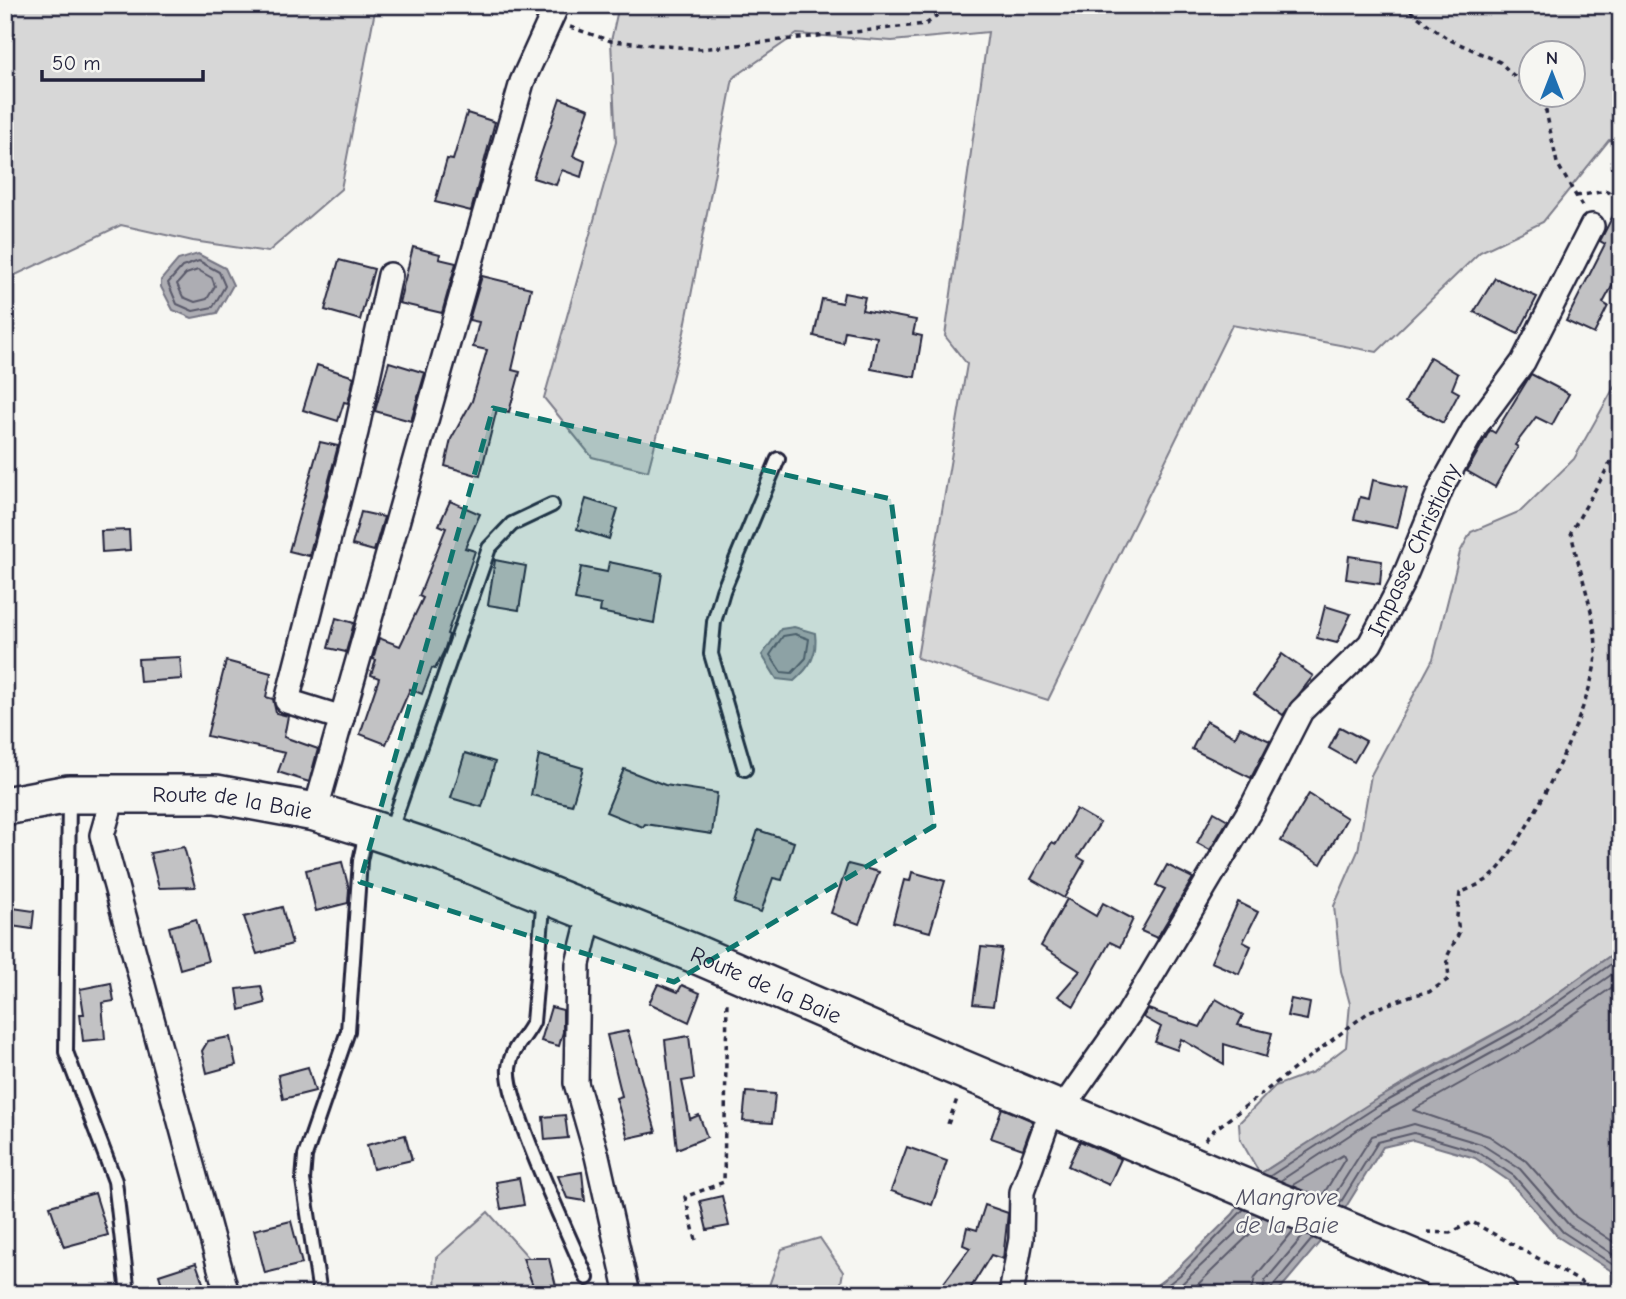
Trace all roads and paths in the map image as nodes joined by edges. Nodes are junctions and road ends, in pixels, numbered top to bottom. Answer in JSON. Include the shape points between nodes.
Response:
{"nodes":[{"id":1,"x":952,"y":5,"type":"edge"},
{"id":2,"x":1402,"y":5,"type":"edge"},
{"id":3,"x":554,"y":13,"type":"edge"},
{"id":4,"x":1518,"y":80,"type":"edge"},
{"id":5,"x":1544,"y":108,"type":"edge"},
{"id":6,"x":1576,"y":196,"type":"junction"},
{"id":7,"x":1621,"y":200,"type":"edge"},
{"id":8,"x":1592,"y":226,"type":"joint"},
{"id":9,"x":390,"y":275,"type":"dead end"},
{"id":10,"x":1621,"y":444,"type":"edge"},
{"id":11,"x":778,"y":459,"type":"dead end"},
{"id":12,"x":552,"y":505,"type":"dead end"},
{"id":13,"x":342,"y":718,"type":"junction"},
{"id":14,"x":745,"y":769,"type":"dead end"},
{"id":15,"x":114,"y":793,"type":"junction"},
{"id":16,"x":69,"y":794,"type":"junction"},
{"id":17,"x":5,"y":806,"type":"edge"},
{"id":18,"x":315,"y":812,"type":"junction"},
{"id":19,"x":378,"y":832,"type":"junction"},
{"id":20,"x":544,"y":893,"type":"junction"},
{"id":21,"x":591,"y":911,"type":"junction"},
{"id":22,"x":727,"y":990,"type":"dead end"},
{"id":23,"x":961,"y":1087,"type":"dead end"},
{"id":24,"x":1058,"y":1107,"type":"junction"},
{"id":25,"x":948,"y":1124,"type":"dead end"},
{"id":26,"x":1186,"y":1163,"type":"junction"},
{"id":27,"x":1426,"y":1232,"type":"dead end"},
{"id":28,"x":696,"y":1240,"type":"dead end"},
{"id":29,"x":587,"y":1279,"type":"dead end"},
{"id":30,"x":128,"y":1294,"type":"edge"},
{"id":31,"x":227,"y":1294,"type":"edge"},
{"id":32,"x":320,"y":1294,"type":"edge"},
{"id":33,"x":628,"y":1294,"type":"edge"},
{"id":34,"x":1011,"y":1294,"type":"edge"},
{"id":35,"x":1498,"y":1294,"type":"edge"},
{"id":36,"x":1603,"y":1294,"type":"edge"}],
"edges":[{"from":1,"to":3,"type":"path","via":[[926,24],[701,49],[611,41]]},
{"from":2,"to":4,"type":"path","via":[[1448,38],[1500,62]]},
{"from":3,"to":13,"type":"street","via":[[522,82]]},
{"from":5,"to":6,"type":"path","via":[[1557,163]]},
{"from":6,"to":7,"type":"path","via":[[1607,191]]},
{"from":6,"to":8,"type":"path"},
{"from":8,"to":24,"type":"street","name":"Impasse Christiany","via":[[1523,362],[1475,426],[1442,486],[1370,644],[1301,711],[1253,804],[1128,1015]]},
{"from":9,"to":13,"type":"street","via":[[356,432],[287,701]]},
{"from":10,"to":26,"type":"path","via":[[1571,532],[1596,653],[1582,712],[1517,841],[1492,877],[1460,893],[1459,933],[1447,957],[1449,979],[1429,992],[1370,1011],[1213,1130]]},
{"from":11,"to":14,"type":"lane","via":[[714,622],[711,654]]},
{"from":12,"to":19,"type":"lane","via":[[512,524],[489,548]]},
{"from":13,"to":18,"type":"street"},
{"from":15,"to":16,"type":"main road","name":"Route de la Baie"},
{"from":15,"to":18,"type":"main road","name":"Route de la Baie","via":[[216,794]]},
{"from":15,"to":31,"type":"street","via":[[102,835]]},
{"from":16,"to":17,"type":"main road","name":"Route de la Baie"},
{"from":16,"to":30,"type":"lane","via":[[66,1052],[116,1181]]},
{"from":18,"to":19,"type":"main road","name":"Route de la Baie"},
{"from":19,"to":20,"type":"main road","name":"Route de la Baie"},
{"from":19,"to":32,"type":"lane","via":[[360,861],[348,1031],[305,1156],[303,1180]]},
{"from":20,"to":21,"type":"main road","name":"Route de la Baie"},
{"from":20,"to":29,"type":"lane","via":[[533,1022],[512,1050],[508,1071],[523,1126]]},
{"from":21,"to":24,"type":"main road","name":"Route de la Baie"},
{"from":21,"to":33,"type":"street","via":[[578,964],[576,1083]]},
{"from":22,"to":28,"type":"path","via":[[724,1182],[685,1197]]},
{"from":23,"to":25,"type":"path"},
{"from":24,"to":26,"type":"main road","name":"Route de la Baie"},
{"from":24,"to":34,"type":"street","name":"Impasse Christiany","via":[[1022,1192],[1021,1239]]},
{"from":26,"to":35,"type":"main road","name":"Route de la Baie"},
{"from":27,"to":36,"type":"path","via":[[1450,1233],[1472,1222]]}]}
